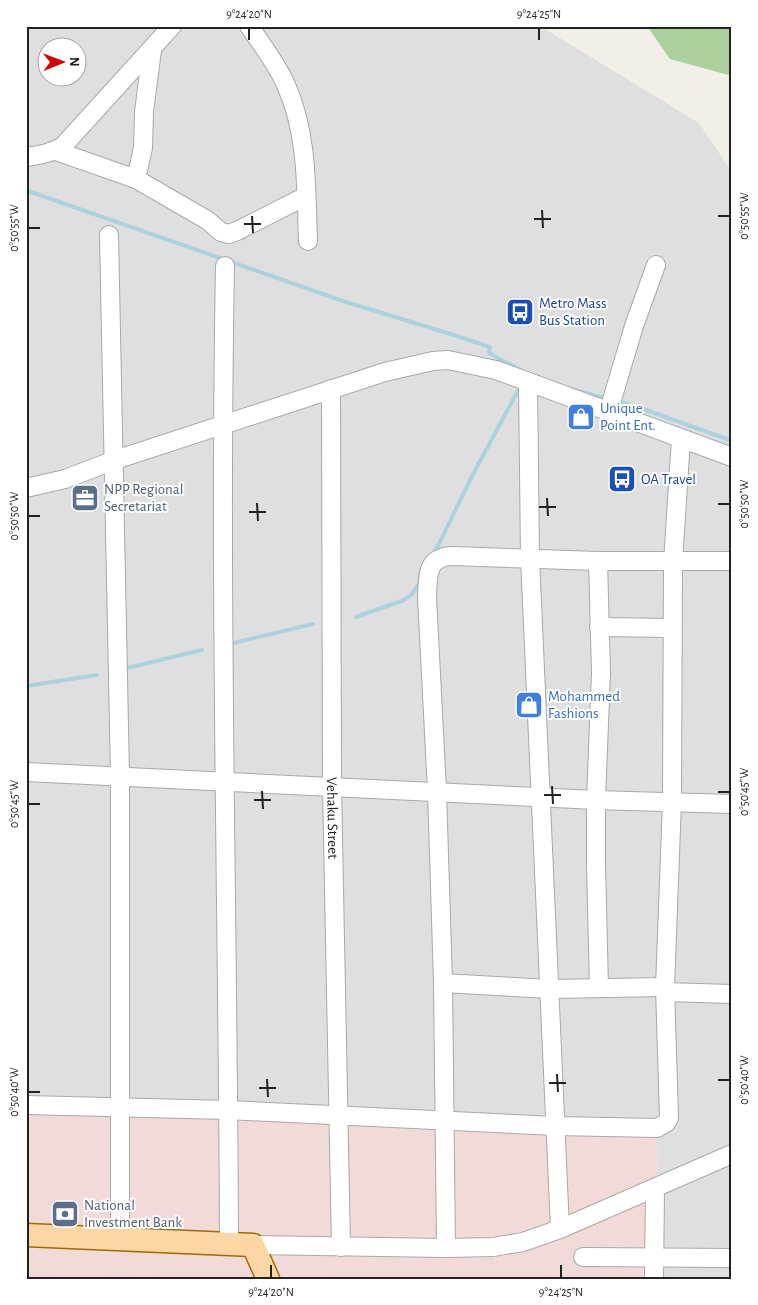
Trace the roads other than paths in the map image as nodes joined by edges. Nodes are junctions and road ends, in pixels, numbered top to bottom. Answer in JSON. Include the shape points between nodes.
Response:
{"nodes":[{"id":1,"x":172,"y":26,"type":"edge"},
{"id":2,"x":249,"y":26,"type":"edge"},
{"id":3,"x":152,"y":50,"type":"junction"},
{"id":4,"x":56,"y":151,"type":"junction"},
{"id":5,"x":26,"y":157,"type":"edge"},
{"id":6,"x":136,"y":179,"type":"junction"},
{"id":7,"x":306,"y":196,"type":"junction"},
{"id":8,"x":109,"y":235,"type":"dead end"},
{"id":9,"x":308,"y":240,"type":"dead end"},
{"id":10,"x":656,"y":264,"type":"dead end"},
{"id":11,"x":225,"y":266,"type":"dead end"},
{"id":12,"x":528,"y":382,"type":"junction"},
{"id":13,"x":331,"y":389,"type":"junction"},
{"id":14,"x":608,"y":413,"type":"junction"},
{"id":15,"x":222,"y":424,"type":"junction"},
{"id":16,"x":681,"y":439,"type":"junction"},
{"id":17,"x":732,"y":457,"type":"edge"},
{"id":18,"x":115,"y":460,"type":"junction"},
{"id":19,"x":26,"y":488,"type":"edge"},
{"id":20,"x":530,"y":558,"type":"junction"},
{"id":21,"x":598,"y":562,"type":"junction"},
{"id":22,"x":672,"y":562,"type":"junction"},
{"id":23,"x":732,"y":562,"type":"edge"},
{"id":24,"x":599,"y":627,"type":"junction"},
{"id":25,"x":672,"y":628,"type":"junction"},
{"id":26,"x":26,"y":772,"type":"edge"},
{"id":27,"x":120,"y":776,"type":"junction"},
{"id":28,"x":224,"y":781,"type":"junction"},
{"id":29,"x":332,"y":786,"type":"junction"},
{"id":30,"x":437,"y":791,"type":"junction"},
{"id":31,"x":541,"y":797,"type":"junction"},
{"id":32,"x":596,"y":800,"type":"junction"},
{"id":33,"x":672,"y":802,"type":"junction"},
{"id":34,"x":732,"y":804,"type":"edge"},
{"id":35,"x":443,"y":983,"type":"junction"},
{"id":36,"x":599,"y":988,"type":"junction"},
{"id":37,"x":550,"y":989,"type":"junction"},
{"id":38,"x":665,"y":990,"type":"junction"},
{"id":39,"x":732,"y":994,"type":"edge"},
{"id":40,"x":26,"y":1105,"type":"edge"},
{"id":41,"x":120,"y":1108,"type":"junction"},
{"id":42,"x":228,"y":1110,"type":"junction"},
{"id":43,"x":337,"y":1115,"type":"junction"},
{"id":44,"x":446,"y":1121,"type":"junction"},
{"id":45,"x":555,"y":1126,"type":"junction"},
{"id":46,"x":732,"y":1154,"type":"edge"},
{"id":47,"x":655,"y":1188,"type":"junction"},
{"id":48,"x":560,"y":1229,"type":"junction"},
{"id":49,"x":26,"y":1235,"type":"edge"},
{"id":50,"x":120,"y":1238,"type":"junction"},
{"id":51,"x":229,"y":1244,"type":"junction"},
{"id":52,"x":253,"y":1245,"type":"junction"},
{"id":53,"x":341,"y":1247,"type":"junction"},
{"id":54,"x":446,"y":1248,"type":"junction"},
{"id":55,"x":582,"y":1257,"type":"dead end"},
{"id":56,"x":655,"y":1257,"type":"junction"},
{"id":57,"x":732,"y":1258,"type":"edge"},
{"id":58,"x":268,"y":1279,"type":"edge"},
{"id":59,"x":654,"y":1279,"type":"edge"}],
"edges":[{"from":1,"to":3,"type":"street"},
{"from":2,"to":7,"type":"street","via":[[277,67],[295,105],[302,138]]},
{"from":3,"to":4,"type":"street"},
{"from":3,"to":6,"type":"street","via":[[143,148]]},
{"from":4,"to":5,"type":"street"},
{"from":4,"to":6,"type":"street"},
{"from":6,"to":7,"type":"street","via":[[229,234]]},
{"from":7,"to":9,"type":"street"},
{"from":8,"to":18,"type":"street"},
{"from":10,"to":14,"type":"street"},
{"from":11,"to":15,"type":"street"},
{"from":12,"to":13,"type":"street","via":[[496,370],[448,360],[410,366]]},
{"from":12,"to":14,"type":"street"},
{"from":12,"to":20,"type":"street"},
{"from":13,"to":15,"type":"street"},
{"from":13,"to":29,"type":"street","name":"Vehaku Street"},
{"from":14,"to":16,"type":"street"},
{"from":15,"to":18,"type":"street"},
{"from":15,"to":28,"type":"street"},
{"from":16,"to":17,"type":"street"},
{"from":16,"to":22,"type":"street"},
{"from":18,"to":19,"type":"street"},
{"from":18,"to":27,"type":"street"},
{"from":20,"to":21,"type":"street"},
{"from":20,"to":30,"type":"street","via":[[442,557],[431,567],[427,597]]},
{"from":20,"to":31,"type":"street"},
{"from":21,"to":22,"type":"street"},
{"from":21,"to":24,"type":"street"},
{"from":22,"to":23,"type":"street"},
{"from":22,"to":25,"type":"street"},
{"from":24,"to":25,"type":"street"},
{"from":24,"to":32,"type":"street"},
{"from":25,"to":33,"type":"street"},
{"from":26,"to":27,"type":"street"},
{"from":27,"to":28,"type":"street"},
{"from":27,"to":41,"type":"street"},
{"from":28,"to":29,"type":"street"},
{"from":28,"to":42,"type":"street"},
{"from":29,"to":30,"type":"street"},
{"from":29,"to":43,"type":"street","name":"Vehaku Street"},
{"from":30,"to":31,"type":"street"},
{"from":30,"to":35,"type":"street"},
{"from":31,"to":32,"type":"street"},
{"from":31,"to":37,"type":"street"},
{"from":32,"to":33,"type":"street"},
{"from":32,"to":36,"type":"street"},
{"from":33,"to":34,"type":"street"},
{"from":33,"to":38,"type":"street"},
{"from":35,"to":37,"type":"street"},
{"from":35,"to":44,"type":"street"},
{"from":36,"to":37,"type":"street"},
{"from":36,"to":38,"type":"street"},
{"from":37,"to":45,"type":"street"},
{"from":38,"to":39,"type":"street"},
{"from":38,"to":45,"type":"street","via":[[669,1118],[666,1123],[657,1128]]},
{"from":40,"to":41,"type":"street"},
{"from":41,"to":42,"type":"street"},
{"from":41,"to":50,"type":"street"},
{"from":42,"to":43,"type":"street"},
{"from":42,"to":51,"type":"street"},
{"from":43,"to":44,"type":"street"},
{"from":43,"to":53,"type":"street","name":"Vehaku Street"},
{"from":44,"to":45,"type":"street"},
{"from":44,"to":54,"type":"street"},
{"from":45,"to":48,"type":"street"},
{"from":46,"to":47,"type":"street"},
{"from":47,"to":48,"type":"street"},
{"from":47,"to":56,"type":"street"},
{"from":48,"to":54,"type":"street","via":[[523,1242]]},
{"from":49,"to":50,"type":"main road"},
{"from":50,"to":51,"type":"main road"},
{"from":51,"to":52,"type":"main road"},
{"from":52,"to":53,"type":"street"},
{"from":52,"to":58,"type":"main road"},
{"from":53,"to":54,"type":"street"},
{"from":55,"to":56,"type":"street"},
{"from":56,"to":57,"type":"street"},
{"from":56,"to":59,"type":"street"}]}
